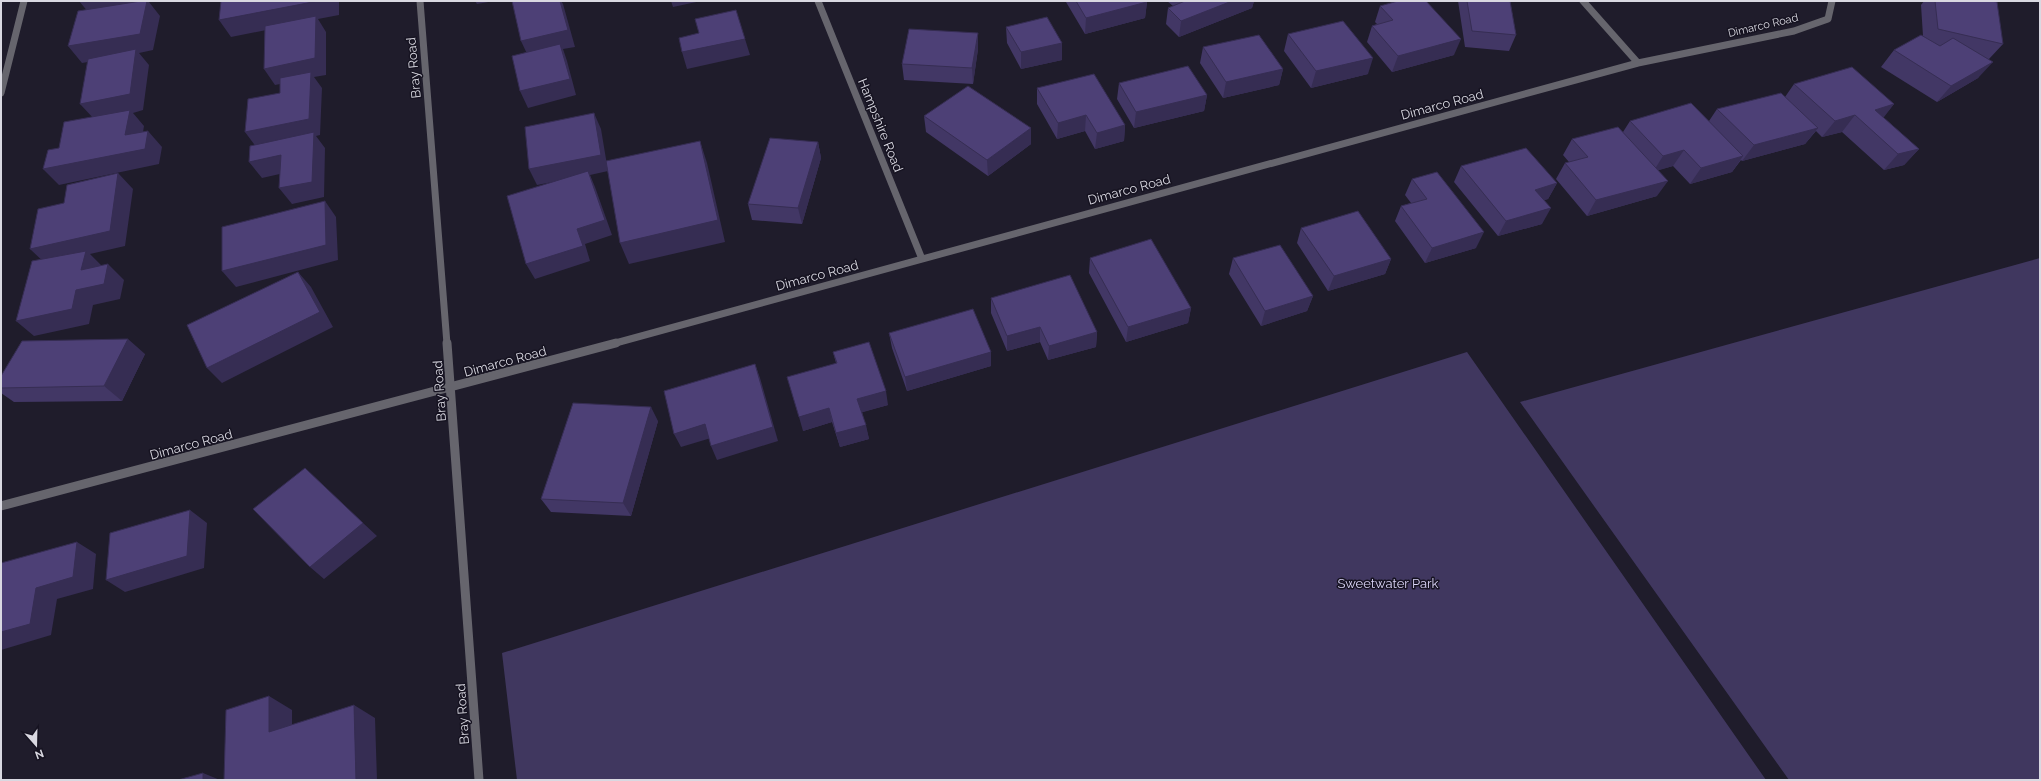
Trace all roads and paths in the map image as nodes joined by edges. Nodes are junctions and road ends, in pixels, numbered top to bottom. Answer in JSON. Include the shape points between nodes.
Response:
{"nodes":[{"id":1,"x":24,"y":1,"type":"edge"},
{"id":2,"x":420,"y":1,"type":"edge"},
{"id":3,"x":818,"y":1,"type":"edge"},
{"id":4,"x":1583,"y":1,"type":"edge"},
{"id":5,"x":1832,"y":1,"type":"edge"},
{"id":6,"x":1638,"y":62,"type":"junction"},
{"id":7,"x":1,"y":93,"type":"edge"},
{"id":8,"x":922,"y":259,"type":"junction"},
{"id":9,"x":451,"y":388,"type":"junction"},
{"id":10,"x":1,"y":506,"type":"edge"},
{"id":11,"x":479,"y":780,"type":"edge"}],
"edges":[{"from":1,"to":7,"type":"street"},
{"from":2,"to":9,"type":"street","name":"Bray Road"},
{"from":3,"to":8,"type":"street","name":"Hampshire Road"},
{"from":4,"to":6,"type":"street"},
{"from":5,"to":6,"type":"street","name":"Dimarco Road","via":[[1828,19],[1794,31]]},
{"from":6,"to":8,"type":"street","name":"Dimarco Road"},
{"from":8,"to":9,"type":"street","name":"Dimarco Road"},
{"from":9,"to":10,"type":"street","name":"Dimarco Road"},
{"from":9,"to":11,"type":"street","name":"Bray Road"}]}
